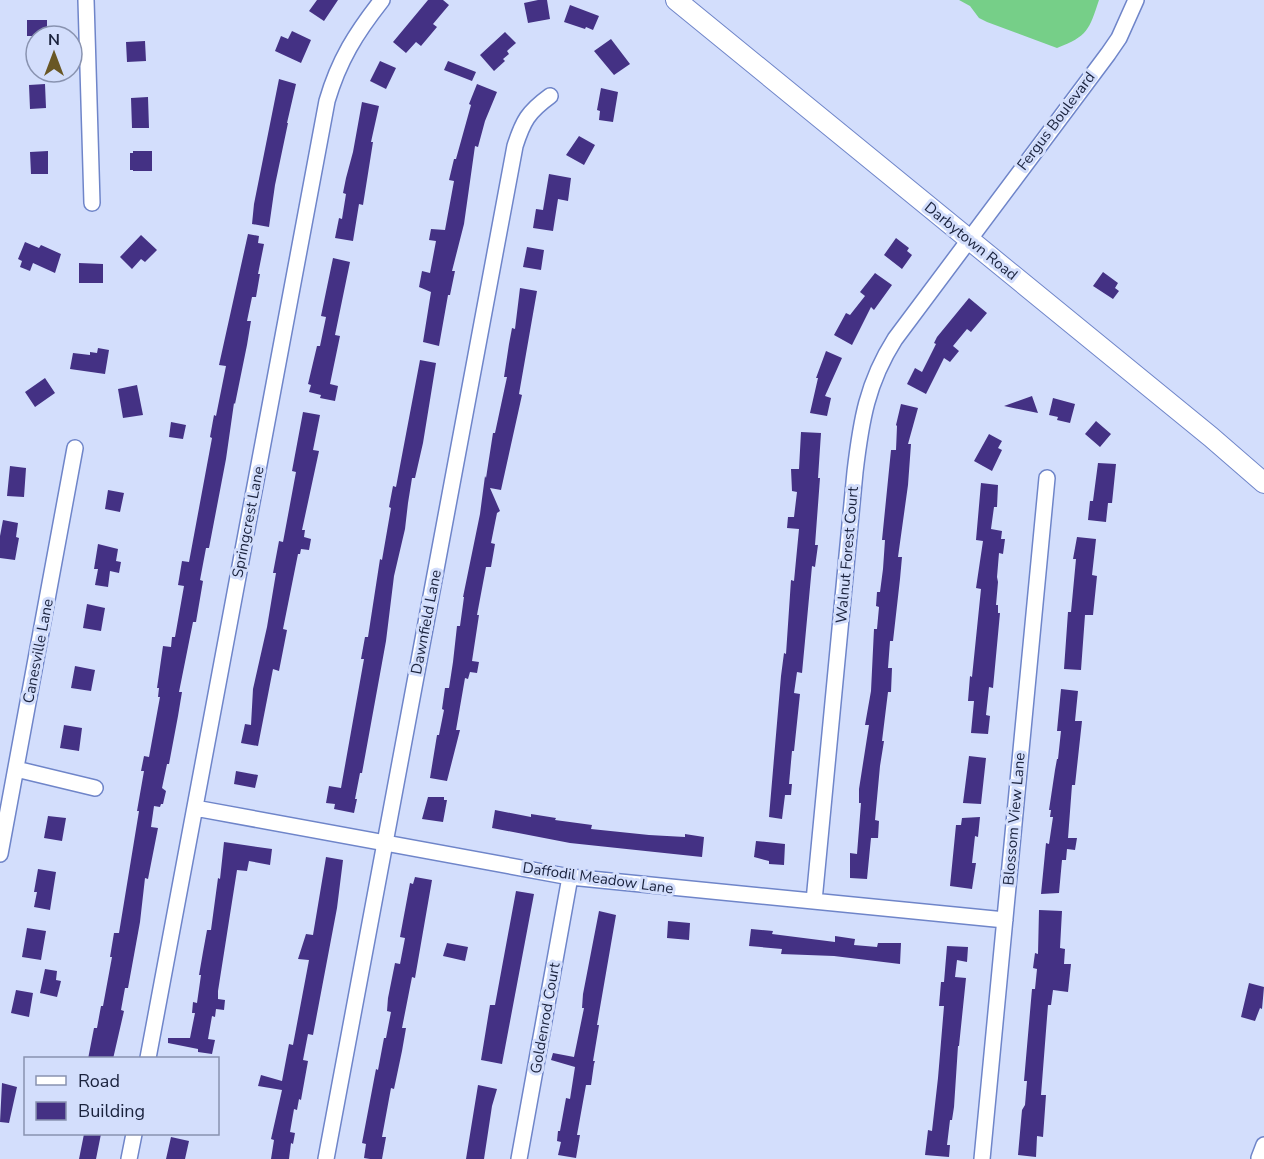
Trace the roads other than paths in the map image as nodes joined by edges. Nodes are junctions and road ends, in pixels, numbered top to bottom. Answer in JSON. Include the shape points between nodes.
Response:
{"nodes":[{"id":1,"x":86,"y":0,"type":"edge"},
{"id":2,"x":382,"y":0,"type":"edge"},
{"id":3,"x":676,"y":0,"type":"edge"},
{"id":4,"x":1136,"y":0,"type":"edge"},
{"id":5,"x":550,"y":96,"type":"dead end"},
{"id":6,"x":92,"y":203,"type":"dead end"},
{"id":7,"x":968,"y":239,"type":"junction"},
{"id":8,"x":75,"y":448,"type":"dead end"},
{"id":9,"x":1047,"y":478,"type":"dead end"},
{"id":10,"x":1264,"y":483,"type":"edge"},
{"id":11,"x":16,"y":769,"type":"junction"},
{"id":12,"x":95,"y":788,"type":"dead end"},
{"id":13,"x":195,"y":808,"type":"junction"},
{"id":14,"x":385,"y":843,"type":"junction"},
{"id":15,"x":0,"y":854,"type":"edge"},
{"id":16,"x":570,"y":877,"type":"junction"},
{"id":17,"x":814,"y":901,"type":"junction"},
{"id":18,"x":1005,"y":920,"type":"junction"},
{"id":19,"x":148,"y":1057,"type":"edge"},
{"id":20,"x":134,"y":1135,"type":"edge"},
{"id":21,"x":129,"y":1159,"type":"edge"},
{"id":22,"x":326,"y":1159,"type":"edge"},
{"id":23,"x":519,"y":1159,"type":"edge"},
{"id":24,"x":982,"y":1159,"type":"edge"}],
"edges":[{"from":1,"to":6,"type":"street"},
{"from":2,"to":13,"type":"street","name":"Springcrest Lane","via":[[345,52],[327,101]]},
{"from":3,"to":7,"type":"main road","name":"Darbytown Road"},
{"from":4,"to":7,"type":"street","name":"Fergus Boulevard","via":[[1108,54]]},
{"from":5,"to":14,"type":"street","name":"Dawnfield Lane","via":[[525,118],[515,146]]},
{"from":7,"to":10,"type":"main road","name":"Darbytown Road"},
{"from":7,"to":17,"type":"street","name":"Walnut Forest Court","via":[[885,354],[860,423]]},
{"from":8,"to":11,"type":"street","name":"Canesville Lane"},
{"from":9,"to":18,"type":"street","name":"Blossom View Lane"},
{"from":11,"to":12,"type":"street"},
{"from":11,"to":15,"type":"street","name":"Canesville Lane"},
{"from":13,"to":14,"type":"street","name":"Daffodil Meadow Lane"},
{"from":13,"to":19,"type":"street","name":"Springcrest Lane"},
{"from":14,"to":16,"type":"street","name":"Daffodil Meadow Lane"},
{"from":14,"to":22,"type":"street","name":"Dawnfield Lane"},
{"from":16,"to":17,"type":"street","name":"Daffodil Meadow Lane"},
{"from":16,"to":23,"type":"street","name":"Goldenrod Court"},
{"from":17,"to":18,"type":"street","name":"Daffodil Meadow Lane"},
{"from":18,"to":24,"type":"street","name":"Blossom View Lane"},
{"from":20,"to":21,"type":"street"}]}
